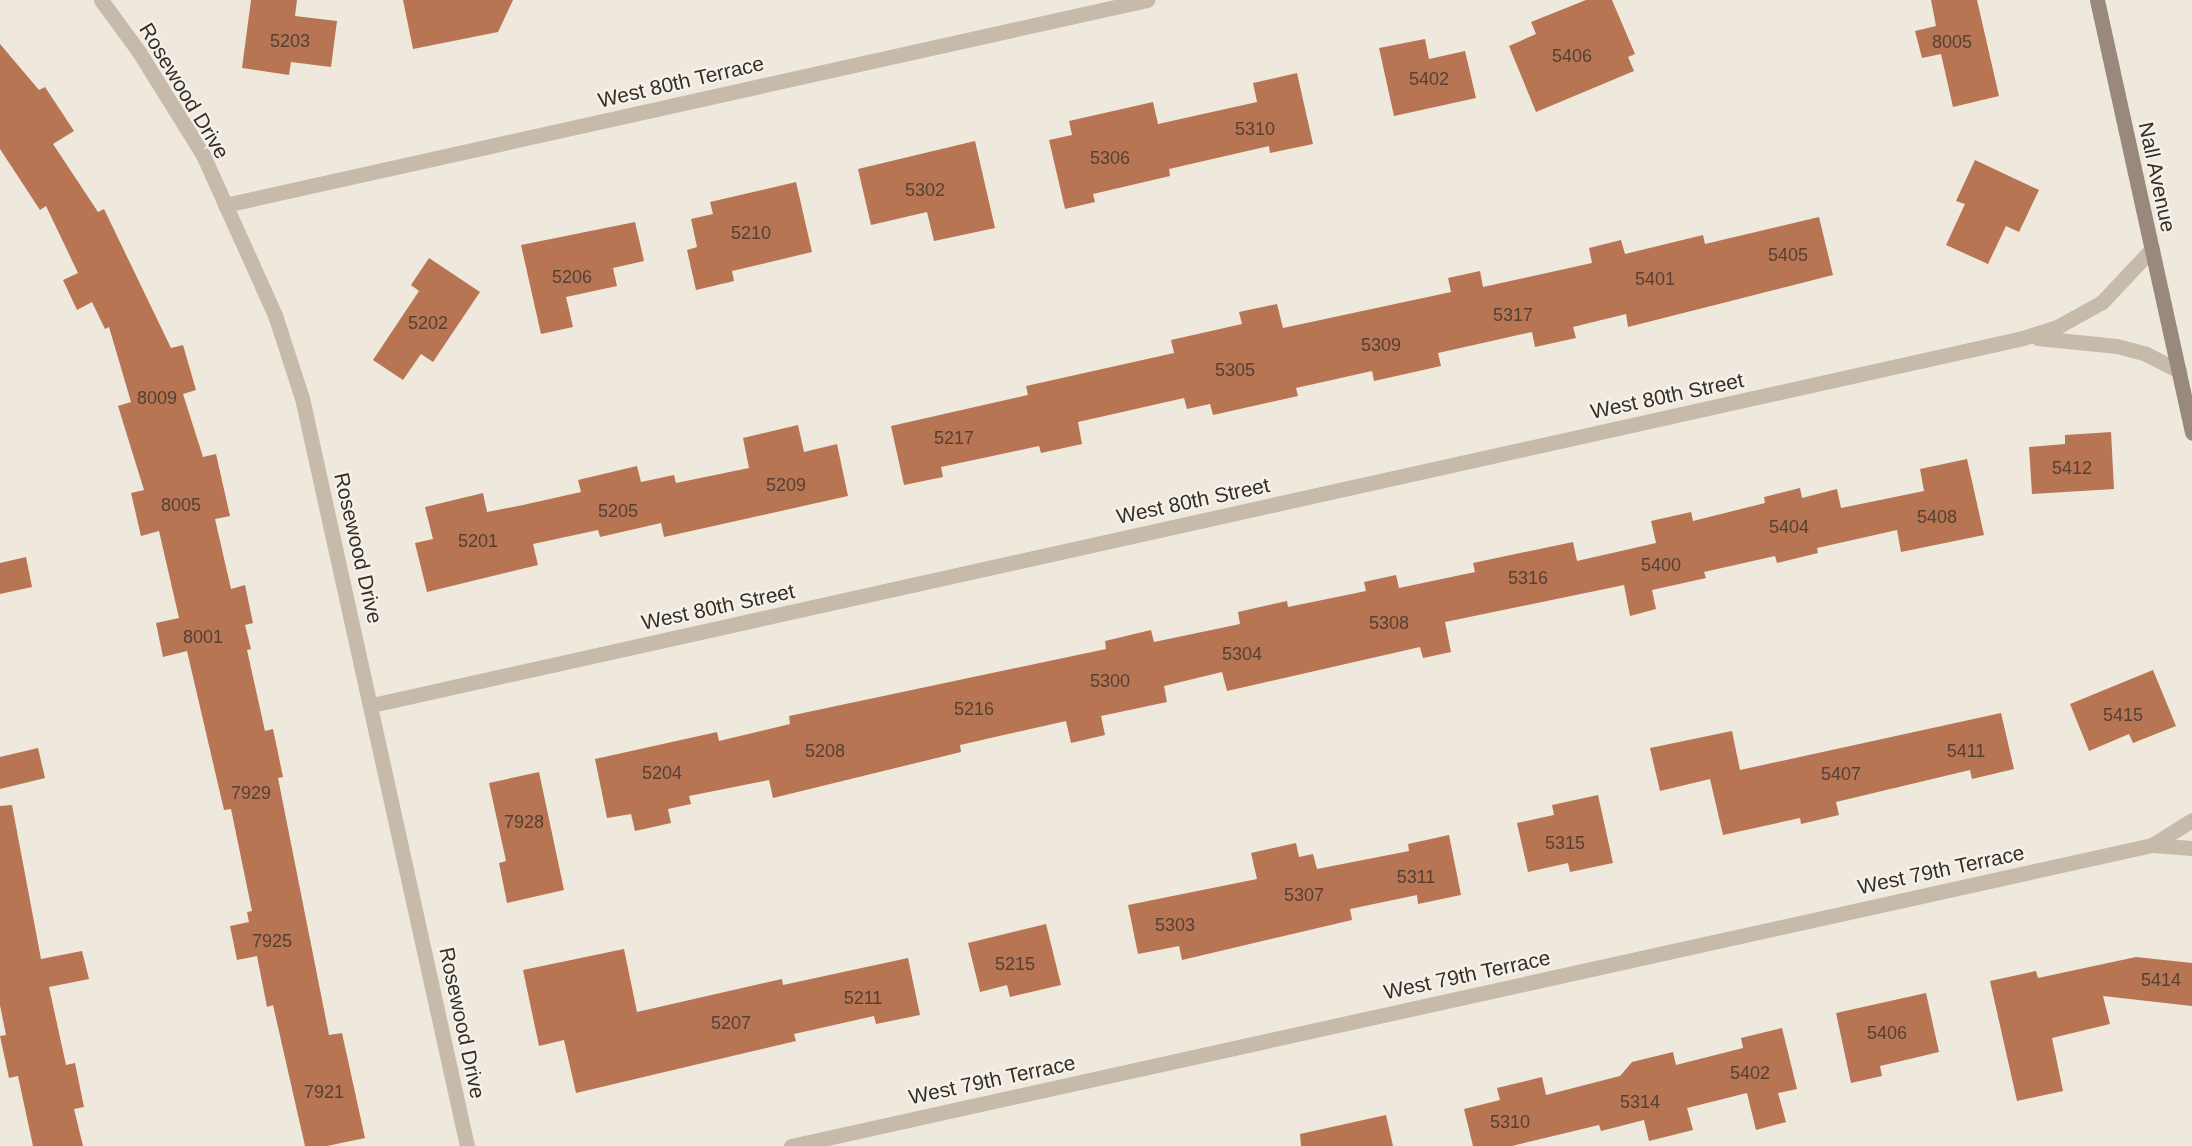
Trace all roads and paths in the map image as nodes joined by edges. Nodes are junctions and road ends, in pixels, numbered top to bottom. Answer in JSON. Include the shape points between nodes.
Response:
{"nodes":[{"id":1,"x":101,"y":0,"type":"edge"},
{"id":2,"x":1147,"y":0,"type":"edge"},
{"id":3,"x":2097,"y":0,"type":"edge"},
{"id":4,"x":225,"y":205,"type":"junction"},
{"id":5,"x":2152,"y":249,"type":"junction"},
{"id":6,"x":2023,"y":338,"type":"junction"},
{"id":7,"x":2179,"y":371,"type":"junction"},
{"id":8,"x":2192,"y":433,"type":"edge"},
{"id":9,"x":372,"y":705,"type":"junction"},
{"id":10,"x":2192,"y":820,"type":"edge"},
{"id":11,"x":2152,"y":845,"type":"junction"},
{"id":12,"x":2192,"y":848,"type":"edge"},
{"id":13,"x":467,"y":1146,"type":"edge"},
{"id":14,"x":791,"y":1146,"type":"edge"}],
"edges":[{"from":1,"to":4,"type":"street","name":"Rosewood Drive","via":[[139,52],[197,146]]},
{"from":2,"to":4,"type":"street","name":"West 80th Terrace"},
{"from":3,"to":5,"type":"main road","name":"Nall Avenue"},
{"from":4,"to":9,"type":"street","name":"Rosewood Drive","via":[[275,315],[302,398]]},
{"from":5,"to":6,"type":"street","name":"West 80th Street","via":[[2102,302],[2057,327]]},
{"from":5,"to":7,"type":"main road","name":"Nall Avenue"},
{"from":6,"to":7,"type":"street","name":"West 80th Street","via":[[2077,339],[2117,346],[2146,354]]},
{"from":6,"to":9,"type":"street","name":"West 80th Street"},
{"from":7,"to":8,"type":"main road","name":"Nall Avenue"},
{"from":9,"to":13,"type":"street","name":"Rosewood Drive"},
{"from":10,"to":11,"type":"street","name":"West 79th Terrace"},
{"from":11,"to":12,"type":"street","name":"West 79th Terrace"},
{"from":11,"to":14,"type":"street","name":"West 79th Terrace"}]}
